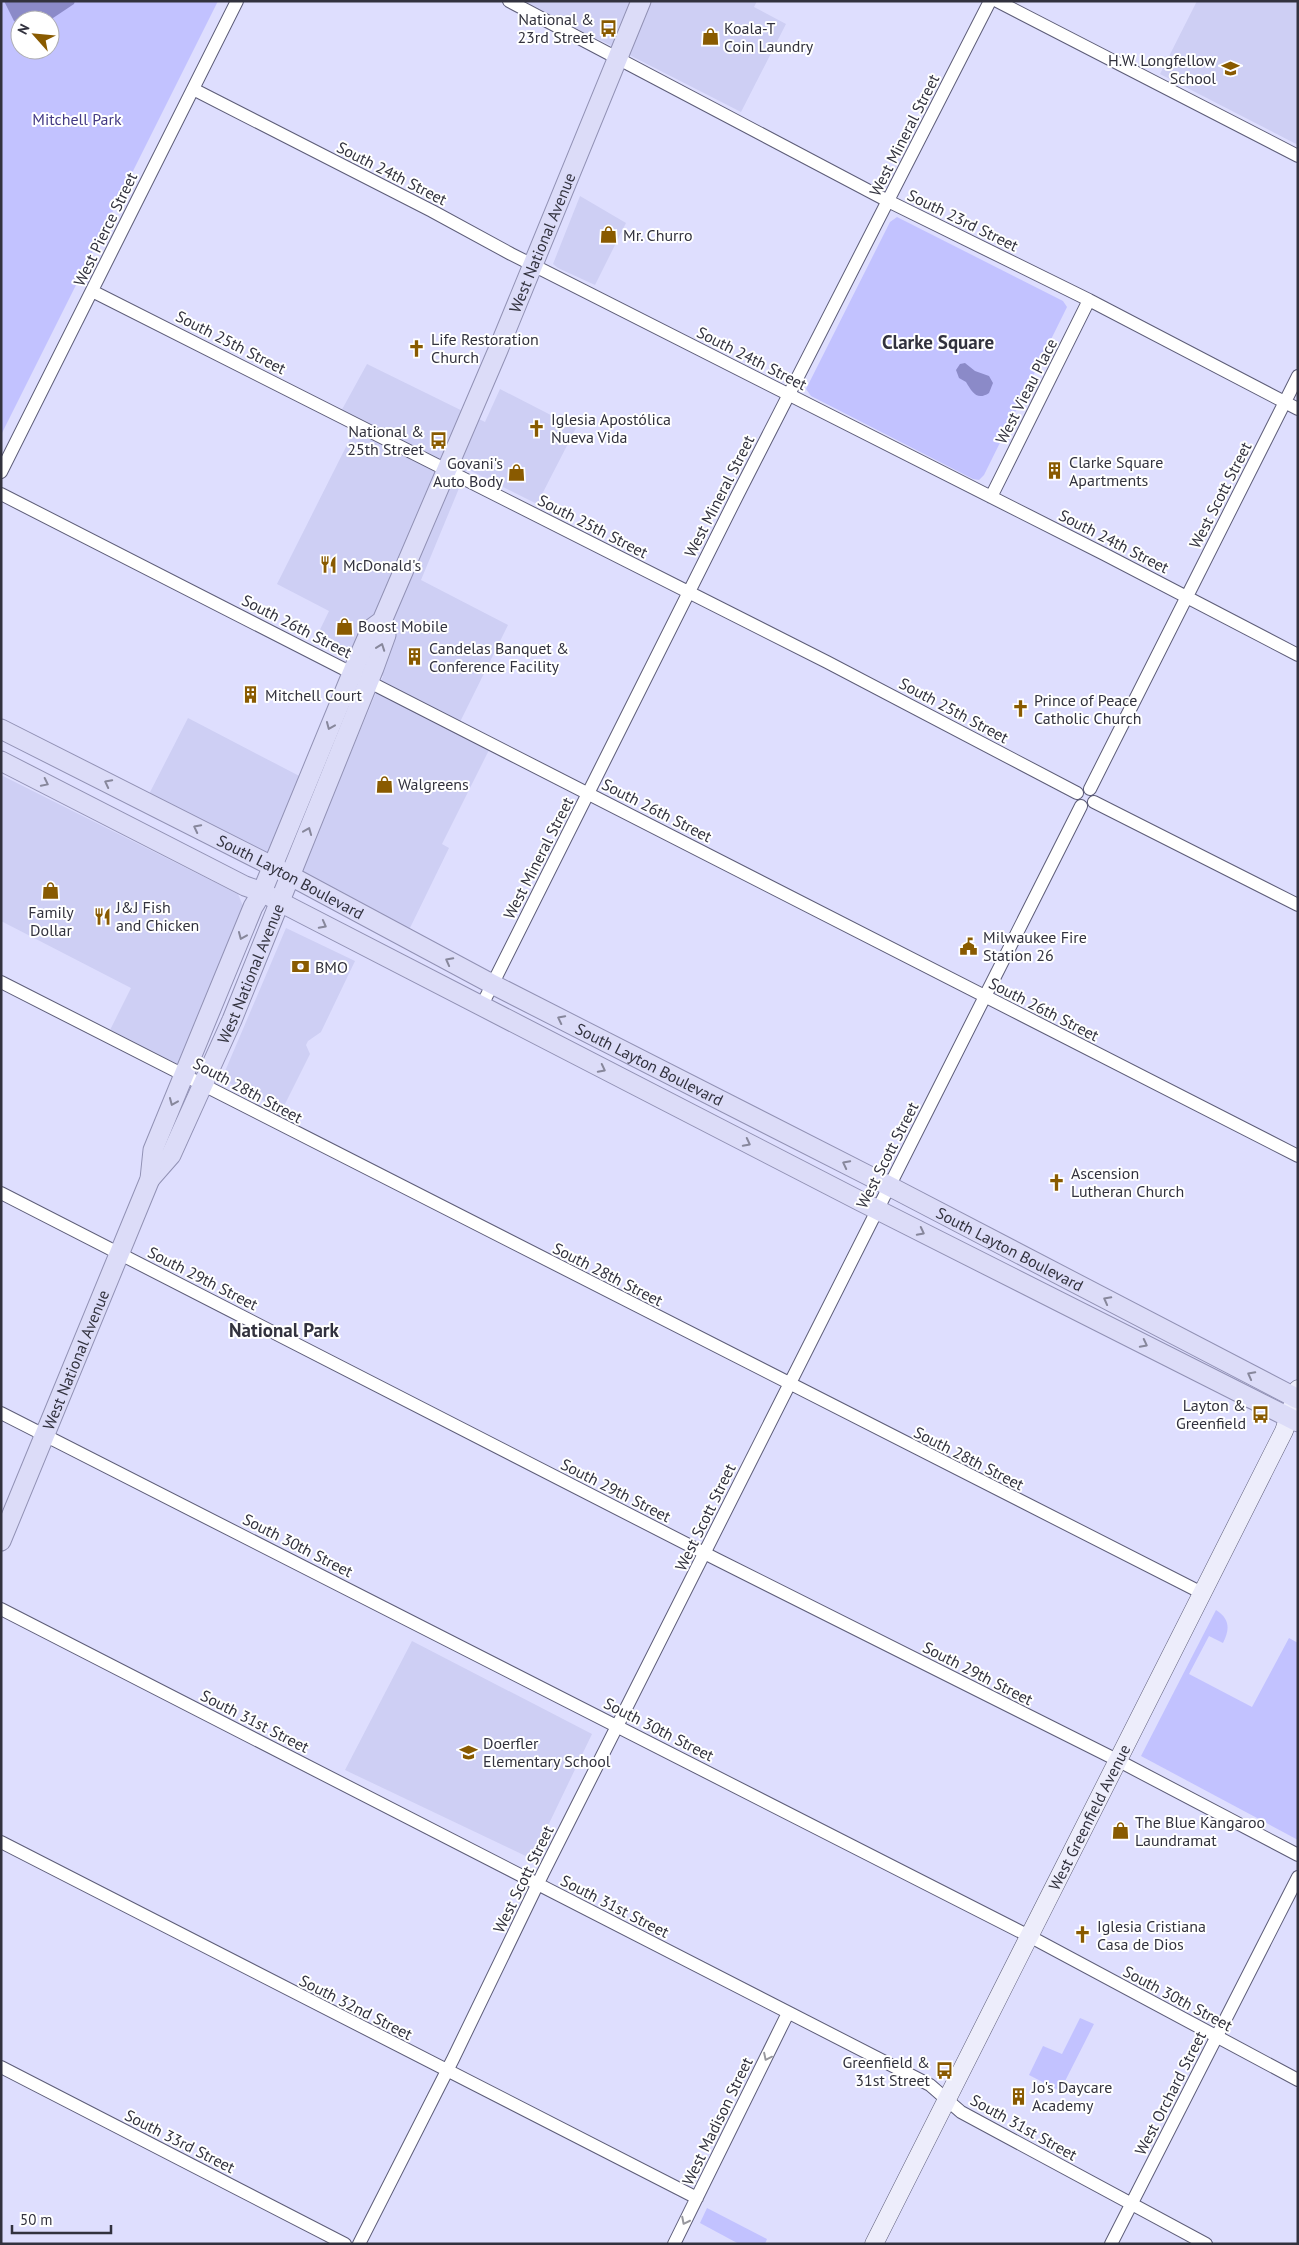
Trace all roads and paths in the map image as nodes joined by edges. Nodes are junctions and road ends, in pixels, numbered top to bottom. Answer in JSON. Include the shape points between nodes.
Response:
{"nodes":[{"id":1,"x":236,"y":1,"type":"edge"},
{"id":2,"x":509,"y":1,"type":"edge"},
{"id":3,"x":641,"y":1,"type":"edge"},
{"id":4,"x":990,"y":1,"type":"edge"},
{"id":5,"x":997,"y":1,"type":"edge"},
{"id":6,"x":617,"y":57,"type":"junction"},
{"id":7,"x":193,"y":89,"type":"junction"},
{"id":8,"x":1298,"y":156,"type":"edge"},
{"id":9,"x":888,"y":201,"type":"junction"},
{"id":10,"x":532,"y":265,"type":"junction"},
{"id":11,"x":92,"y":291,"type":"junction"},
{"id":12,"x":1089,"y":300,"type":"junction"},
{"id":13,"x":1298,"y":376,"type":"edge"},
{"id":14,"x":789,"y":395,"type":"junction"},
{"id":15,"x":1284,"y":402,"type":"junction"},
{"id":16,"x":1298,"y":408,"type":"edge"},
{"id":17,"x":446,"y":471,"type":"junction"},
{"id":18,"x":1,"y":472,"type":"edge"},
{"id":19,"x":1,"y":494,"type":"edge"},
{"id":20,"x":991,"y":497,"type":"junction"},
{"id":21,"x":688,"y":593,"type":"junction"},
{"id":22,"x":1186,"y":597,"type":"junction"},
{"id":23,"x":1298,"y":655,"type":"edge"},
{"id":24,"x":361,"y":676,"type":"junction"},
{"id":25,"x":1,"y":729,"type":"edge"},
{"id":26,"x":1,"y":762,"type":"edge"},
{"id":27,"x":1090,"y":789,"type":"junction"},
{"id":28,"x":588,"y":793,"type":"junction"},
{"id":29,"x":1077,"y":793,"type":"junction"},
{"id":30,"x":78,"y":800,"type":"junction"},
{"id":31,"x":1094,"y":802,"type":"junction"},
{"id":32,"x":152,"y":805,"type":"junction"},
{"id":33,"x":1081,"y":806,"type":"junction"},
{"id":34,"x":272,"y":866,"type":"junction"},
{"id":35,"x":290,"y":876,"type":"junction"},
{"id":36,"x":262,"y":892,"type":"junction"},
{"id":37,"x":280,"y":902,"type":"junction"},
{"id":38,"x":1298,"y":905,"type":"edge"},
{"id":39,"x":1,"y":982,"type":"edge"},
{"id":40,"x":492,"y":984,"type":"junction"},
{"id":41,"x":985,"y":996,"type":"junction"},
{"id":42,"x":481,"y":1006,"type":"junction"},
{"id":43,"x":184,"y":1075,"type":"junction"},
{"id":44,"x":202,"y":1085,"type":"junction"},
{"id":45,"x":1298,"y":1156,"type":"edge"},
{"id":46,"x":150,"y":1179,"type":"junction"},
{"id":47,"x":889,"y":1186,"type":"junction"},
{"id":48,"x":1,"y":1193,"type":"edge"},
{"id":49,"x":878,"y":1210,"type":"junction"},
{"id":50,"x":120,"y":1254,"type":"junction"},
{"id":51,"x":789,"y":1385,"type":"junction"},
{"id":52,"x":1297,"y":1395,"type":"edge"},
{"id":53,"x":1,"y":1413,"type":"edge"},
{"id":54,"x":1293,"y":1420,"type":"edge"},
{"id":55,"x":44,"y":1436,"type":"junction"},
{"id":56,"x":1,"y":1541,"type":"edge"},
{"id":57,"x":705,"y":1554,"type":"junction"},
{"id":58,"x":1202,"y":1594,"type":"junction"},
{"id":59,"x":1,"y":1609,"type":"edge"},
{"id":60,"x":618,"y":1726,"type":"junction"},
{"id":61,"x":1119,"y":1761,"type":"junction"},
{"id":62,"x":1,"y":1842,"type":"edge"},
{"id":63,"x":1298,"y":1855,"type":"edge"},
{"id":64,"x":1298,"y":1878,"type":"edge"},
{"id":65,"x":537,"y":1885,"type":"junction"},
{"id":66,"x":1029,"y":1936,"type":"junction"},
{"id":67,"x":788,"y":2013,"type":"junction"},
{"id":68,"x":1216,"y":2037,"type":"junction"},
{"id":69,"x":1,"y":2067,"type":"edge"},
{"id":70,"x":446,"y":2071,"type":"junction"},
{"id":71,"x":1298,"y":2080,"type":"edge"},
{"id":72,"x":947,"y":2100,"type":"junction"},
{"id":73,"x":697,"y":2198,"type":"junction"},
{"id":74,"x":1132,"y":2204,"type":"junction"},
{"id":75,"x":345,"y":2244,"type":"edge"},
{"id":76,"x":359,"y":2244,"type":"edge"},
{"id":77,"x":674,"y":2244,"type":"edge"},
{"id":78,"x":874,"y":2244,"type":"edge"},
{"id":79,"x":1112,"y":2244,"type":"edge"},
{"id":80,"x":1206,"y":2244,"type":"edge"}],
"edges":[{"from":1,"to":7,"type":"street","name":"West Pierce Street"},
{"from":2,"to":6,"type":"street","name":"South 23rd Street"},
{"from":3,"to":6,"type":"main road","name":"West National Avenue"},
{"from":4,"to":9,"type":"street","name":"West Mineral Street"},
{"from":5,"to":8,"type":"street"},
{"from":6,"to":9,"type":"street","name":"South 23rd Street"},
{"from":6,"to":10,"type":"main road","name":"West National Avenue"},
{"from":7,"to":10,"type":"street","name":"South 24th Street"},
{"from":7,"to":11,"type":"street","name":"West Pierce Street"},
{"from":9,"to":12,"type":"street","name":"South 23rd Street"},
{"from":9,"to":14,"type":"street","name":"West Mineral Street"},
{"from":10,"to":14,"type":"street","name":"South 24th Street"},
{"from":10,"to":17,"type":"main road","name":"West National Avenue"},
{"from":11,"to":17,"type":"street","name":"South 25th Street"},
{"from":11,"to":18,"type":"street","name":"West Pierce Street"},
{"from":12,"to":15,"type":"street","name":"South 23rd Street"},
{"from":12,"to":20,"type":"street","name":"West Vieau Place"},
{"from":13,"to":15,"type":"street","name":"West Scott Street"},
{"from":14,"to":20,"type":"street","name":"South 24th Street"},
{"from":14,"to":21,"type":"street","name":"West Mineral Street"},
{"from":15,"to":16,"type":"street","name":"South 23rd Street"},
{"from":15,"to":22,"type":"street","name":"West Scott Street"},
{"from":17,"to":21,"type":"street","name":"South 25th Street"},
{"from":17,"to":24,"type":"main road","name":"West National Avenue","via":[[382,621],[386,635]]},
{"from":19,"to":24,"type":"street","name":"South 26th Street"},
{"from":20,"to":22,"type":"street","name":"South 24th Street"},
{"from":21,"to":28,"type":"street","name":"West Mineral Street"},
{"from":21,"to":29,"type":"street","name":"South 25th Street"},
{"from":22,"to":23,"type":"street","name":"South 24th Street"},
{"from":22,"to":27,"type":"street","name":"West Scott Street"},
{"from":24,"to":28,"type":"street","name":"South 26th Street"},
{"from":24,"to":34,"type":"main road","name":"West National Avenue","one_way":true},
{"from":35,"to":24,"type":"main road","name":"West National Avenue","one_way":true},
{"from":32,"to":25,"type":"main road","name":"South Layton Boulevard","one_way":true},
{"from":26,"to":30,"type":"main road","name":"South Layton Boulevard","one_way":true},
{"from":27,"to":29,"type":"street","via":[[1084,788]]},
{"from":27,"to":31,"type":"street","via":[[1095,796]]},
{"from":28,"to":40,"type":"street","name":"West Mineral Street"},
{"from":28,"to":41,"type":"street","name":"South 26th Street"},
{"from":29,"to":33,"type":"street","via":[[1076,799]]},
{"from":30,"to":32,"type":"main road","via":[[102,804],[138,820]]},
{"from":30,"to":36,"type":"main road","name":"South Layton Boulevard"},
{"from":31,"to":33,"type":"street","via":[[1087,807]]},
{"from":31,"to":38,"type":"street"},
{"from":34,"to":32,"type":"main road","name":"South Layton Boulevard","one_way":true},
{"from":33,"to":41,"type":"street","name":"West Scott Street"},
{"from":34,"to":35,"type":"main road","name":"South Layton Boulevard"},
{"from":34,"to":36,"type":"main road","name":"West National Avenue"},
{"from":35,"to":37,"type":"main road","name":"West National Avenue"},
{"from":40,"to":35,"type":"main road","name":"South Layton Boulevard","one_way":true},
{"from":36,"to":37,"type":"main road","name":"South Layton Boulevard"},
{"from":36,"to":43,"type":"main road","name":"West National Avenue","one_way":true},
{"from":37,"to":42,"type":"main road","name":"South Layton Boulevard","one_way":true},
{"from":37,"to":44,"type":"main road","name":"West National Avenue"},
{"from":39,"to":43,"type":"street","name":"South 28th Street"},
{"from":40,"to":42,"type":"street","name":"West Mineral Street"},
{"from":47,"to":40,"type":"main road","name":"South Layton Boulevard","one_way":true},
{"from":41,"to":45,"type":"street","name":"South 26th Street"},
{"from":41,"to":47,"type":"street","name":"West Scott Street"},
{"from":42,"to":49,"type":"main road","name":"South Layton Boulevard","one_way":true},
{"from":43,"to":44,"type":"street","name":"South 28th Street"},
{"from":43,"to":46,"type":"main road","name":"West National Avenue","one_way":true,"via":[[154,1150]]},
{"from":44,"to":46,"type":"main road","name":"West National Avenue","via":[[171,1154]]},
{"from":44,"to":51,"type":"street","name":"South 28th Street"},
{"from":46,"to":50,"type":"main road","name":"West National Avenue"},
{"from":47,"to":49,"type":"street","name":"West Scott Street"},
{"from":52,"to":47,"type":"main road","name":"South Layton Boulevard","one_way":true},
{"from":48,"to":50,"type":"street","name":"South 29th Street"},
{"from":49,"to":51,"type":"street","name":"West Scott Street"},
{"from":49,"to":54,"type":"main road","name":"South Layton Boulevard","one_way":true},
{"from":50,"to":55,"type":"main road","name":"West National Avenue"},
{"from":50,"to":57,"type":"street","name":"South 29th Street"},
{"from":51,"to":57,"type":"street","name":"West Scott Street"},
{"from":51,"to":58,"type":"street","name":"South 28th Street"},
{"from":52,"to":54,"type":"main road","name":"West Greenfield Avenue"},
{"from":53,"to":55,"type":"street","name":"South 30th Street"},
{"from":54,"to":58,"type":"main road","name":"West Greenfield Avenue","via":[[1284,1431]]},
{"from":55,"to":56,"type":"main road","name":"West National Avenue"},
{"from":55,"to":60,"type":"street","name":"South 30th Street"},
{"from":57,"to":60,"type":"street","name":"West Scott Street"},
{"from":57,"to":61,"type":"street","name":"South 29th Street"},
{"from":58,"to":61,"type":"main road","name":"West Greenfield Avenue"},
{"from":59,"to":65,"type":"street","name":"South 31st Street"},
{"from":60,"to":65,"type":"street","name":"West Scott Street"},
{"from":60,"to":66,"type":"street","name":"South 30th Street"},
{"from":61,"to":63,"type":"street","name":"South 29th Street"},
{"from":61,"to":66,"type":"main road","name":"West Greenfield Avenue"},
{"from":62,"to":70,"type":"street","name":"South 32nd Street"},
{"from":64,"to":68,"type":"street","name":"West Orchard Street"},
{"from":65,"to":67,"type":"street","name":"South 31st Street"},
{"from":65,"to":70,"type":"street","name":"West Scott Street"},
{"from":66,"to":68,"type":"street","name":"South 30th Street"},
{"from":66,"to":72,"type":"main road","name":"West Greenfield Avenue"},
{"from":67,"to":72,"type":"street","name":"South 31st Street","via":[[930,2086]]},
{"from":67,"to":73,"type":"street","name":"West Madison Street","one_way":true},
{"from":68,"to":71,"type":"street","name":"South 30th Street"},
{"from":68,"to":74,"type":"street","name":"West Orchard Street"},
{"from":69,"to":75,"type":"street","name":"South 33rd Street"},
{"from":70,"to":73,"type":"street","name":"South 32nd Street"},
{"from":70,"to":76,"type":"street","name":"West Scott Street"},
{"from":72,"to":74,"type":"street","name":"South 31st Street","via":[[961,2112]]},
{"from":72,"to":78,"type":"main road","name":"West Greenfield Avenue"},
{"from":73,"to":77,"type":"street","name":"West Madison Street","one_way":true},
{"from":74,"to":79,"type":"street","name":"West Orchard Street"},
{"from":74,"to":80,"type":"street","name":"South 31st Street"}]}
